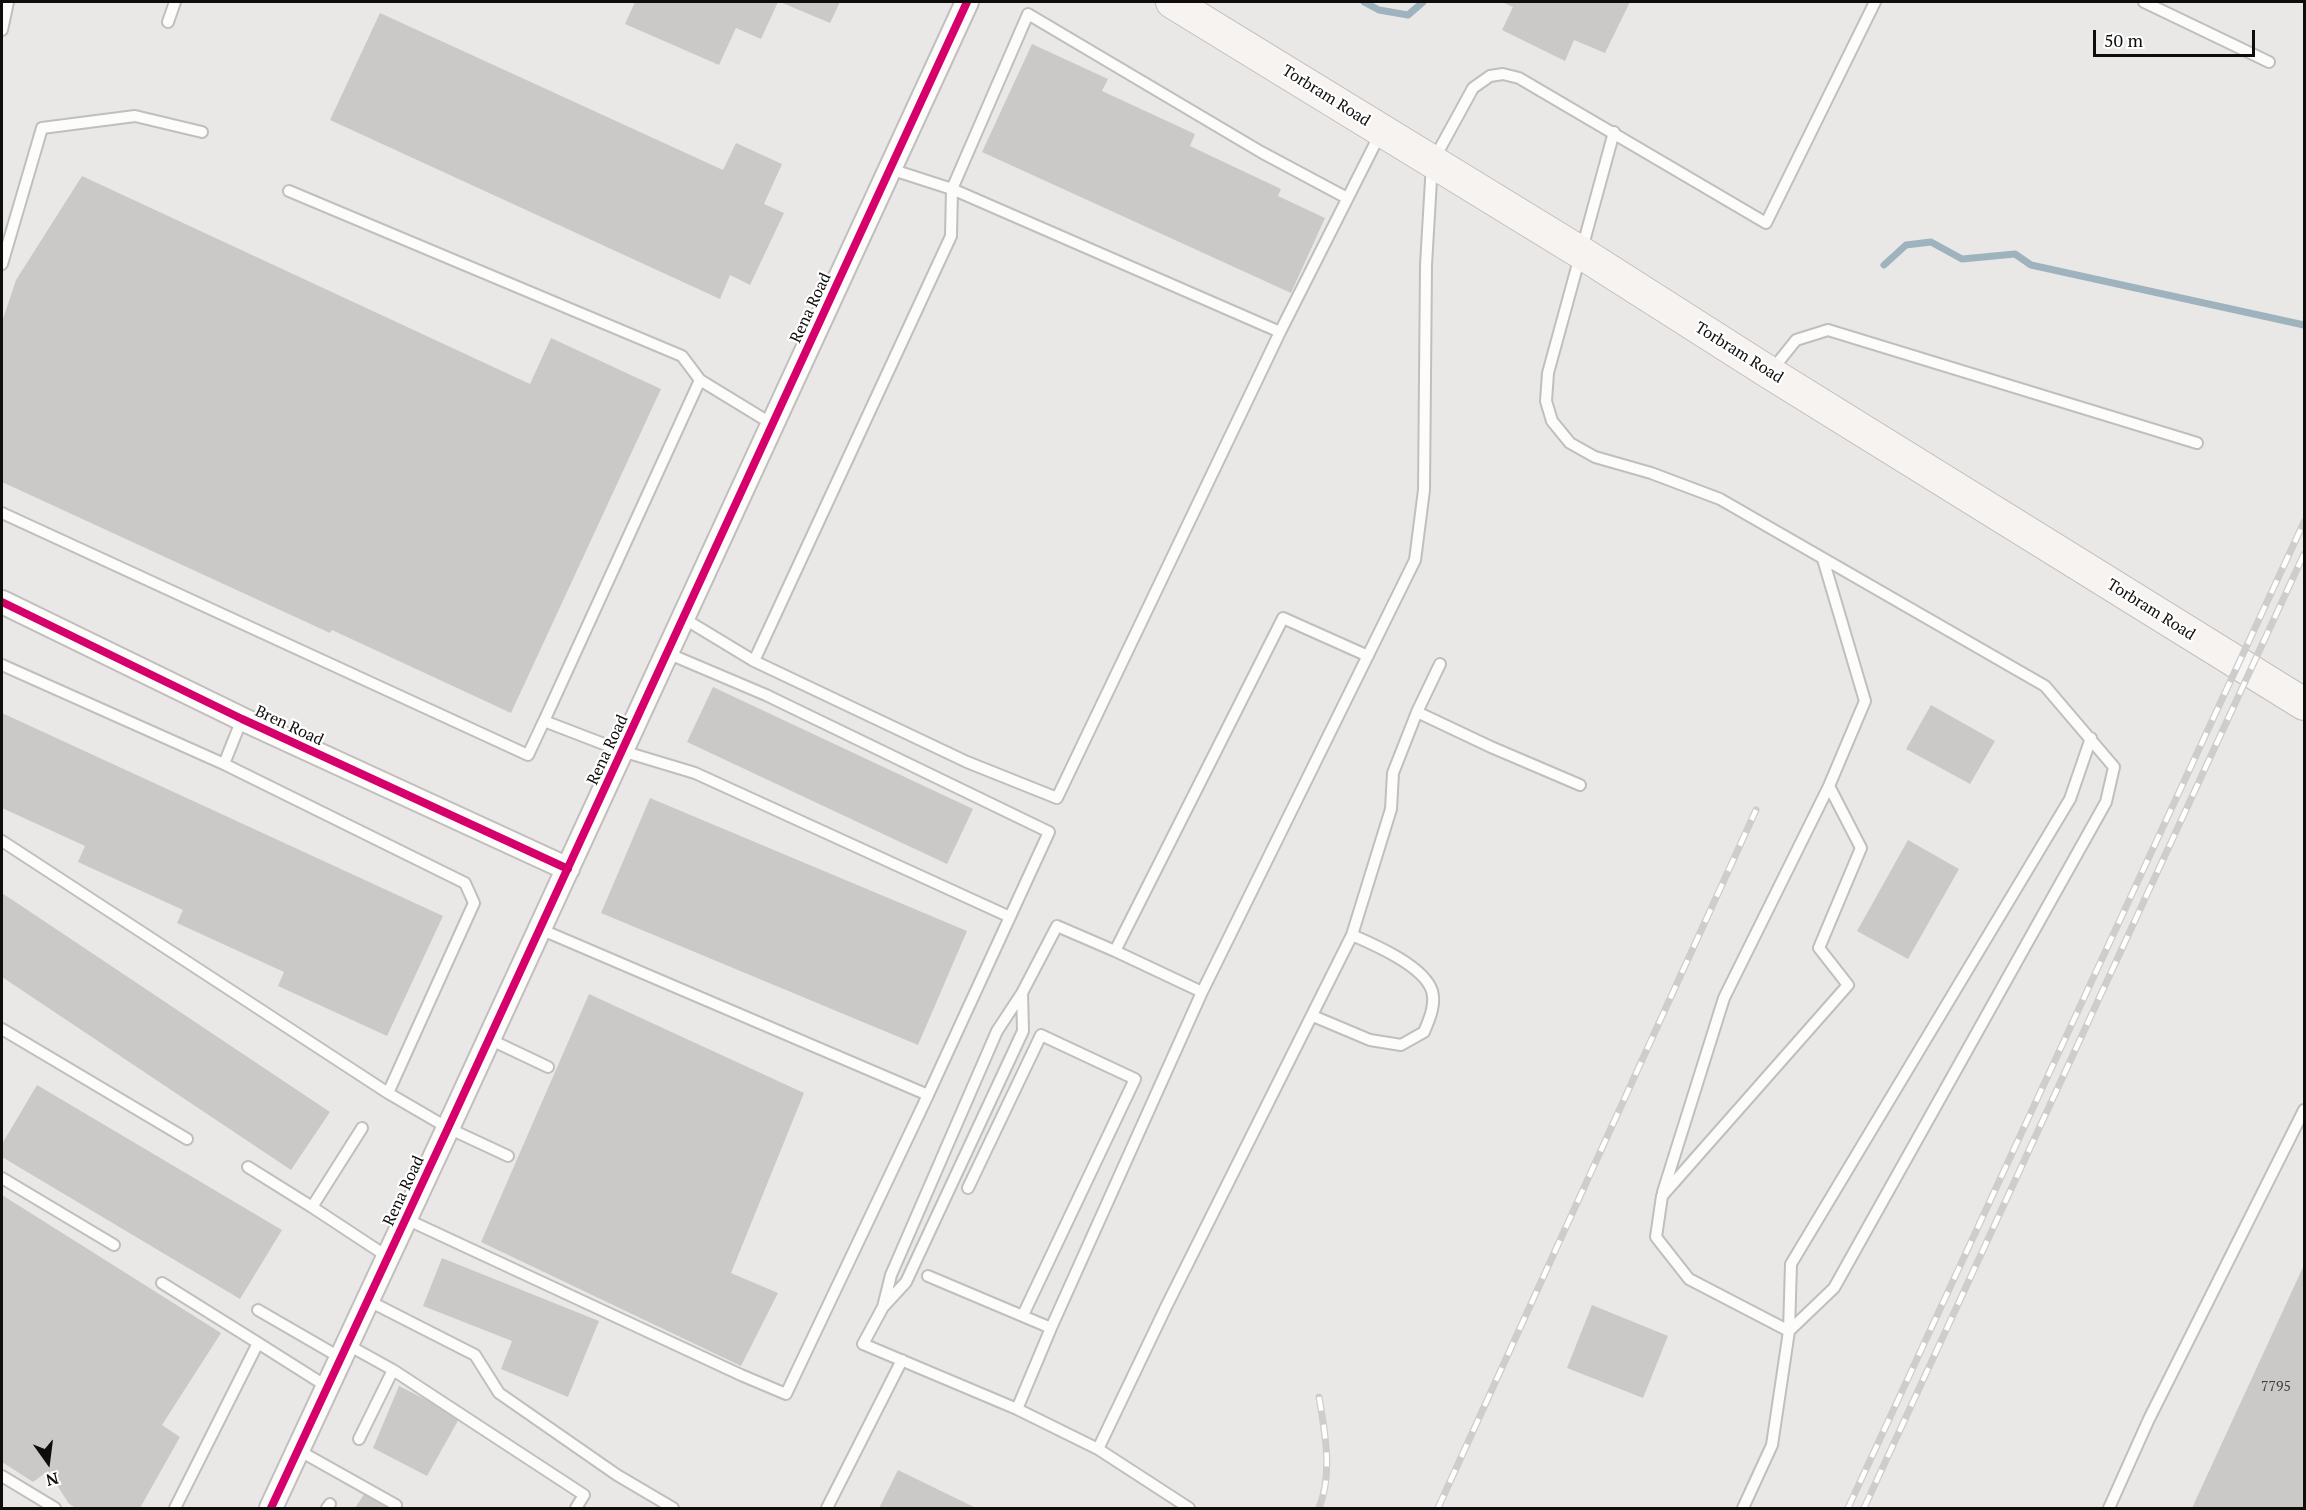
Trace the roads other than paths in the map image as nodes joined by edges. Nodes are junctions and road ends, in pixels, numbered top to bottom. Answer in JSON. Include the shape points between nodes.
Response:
{"nodes":[{"id":1,"x":8,"y":2,"type":"edge"},
{"id":2,"x":175,"y":2,"type":"edge"},
{"id":3,"x":967,"y":2,"type":"edge"},
{"id":4,"x":1172,"y":2,"type":"edge"},
{"id":5,"x":1875,"y":2,"type":"edge"},
{"id":6,"x":2144,"y":2,"type":"edge"},
{"id":7,"x":168,"y":22,"type":"dead end"},
{"id":8,"x":2,"y":30,"type":"edge"},
{"id":9,"x":2269,"y":62,"type":"dead end"},
{"id":10,"x":1381,"y":131,"type":"junction"},
{"id":11,"x":202,"y":132,"type":"dead end"},
{"id":12,"x":1614,"y":132,"type":"junction"},
{"id":13,"x":1432,"y":163,"type":"junction"},
{"id":14,"x":890,"y":169,"type":"junction"},
{"id":15,"x":952,"y":189,"type":"junction"},
{"id":16,"x":289,"y":191,"type":"dead end"},
{"id":17,"x":1347,"y":198,"type":"junction"},
{"id":18,"x":1580,"y":252,"type":"junction"},
{"id":19,"x":2,"y":264,"type":"edge"},
{"id":20,"x":1280,"y":332,"type":"junction"},
{"id":21,"x":1770,"y":373,"type":"junction"},
{"id":22,"x":700,"y":380,"type":"junction"},
{"id":23,"x":772,"y":424,"type":"junction"},
{"id":24,"x":2197,"y":443,"type":"dead end"},
{"id":25,"x":2,"y":513,"type":"edge"},
{"id":26,"x":1823,"y":558,"type":"junction"},
{"id":27,"x":2,"y":603,"type":"edge"},
{"id":28,"x":683,"y":618,"type":"junction"},
{"id":29,"x":667,"y":653,"type":"junction"},
{"id":30,"x":1368,"y":656,"type":"junction"},
{"id":31,"x":754,"y":661,"type":"junction"},
{"id":32,"x":1440,"y":664,"type":"dead end"},
{"id":33,"x":2,"y":665,"type":"edge"},
{"id":34,"x":2304,"y":704,"type":"edge"},
{"id":35,"x":1417,"y":712,"type":"junction"},
{"id":36,"x":242,"y":719,"type":"junction"},
{"id":37,"x":544,"y":721,"type":"junction"},
{"id":38,"x":2091,"y":738,"type":"junction"},
{"id":39,"x":622,"y":751,"type":"junction"},
{"id":40,"x":224,"y":764,"type":"junction"},
{"id":41,"x":1580,"y":785,"type":"dead end"},
{"id":42,"x":1829,"y":786,"type":"junction"},
{"id":43,"x":2,"y":841,"type":"edge"},
{"id":44,"x":568,"y":869,"type":"junction"},
{"id":45,"x":1010,"y":916,"type":"junction"},
{"id":46,"x":540,"y":929,"type":"junction"},
{"id":47,"x":1352,"y":935,"type":"junction"},
{"id":48,"x":1115,"y":951,"type":"junction"},
{"id":49,"x":1203,"y":992,"type":"junction"},
{"id":50,"x":1022,"y":993,"type":"junction"},
{"id":51,"x":1313,"y":1016,"type":"junction"},
{"id":52,"x":2,"y":1029,"type":"edge"},
{"id":53,"x":489,"y":1039,"type":"junction"},
{"id":54,"x":548,"y":1067,"type":"dead end"},
{"id":55,"x":388,"y":1093,"type":"junction"},
{"id":56,"x":928,"y":1095,"type":"junction"},
{"id":57,"x":2304,"y":1110,"type":"edge"},
{"id":58,"x":362,"y":1128,"type":"dead end"},
{"id":59,"x":448,"y":1128,"type":"junction"},
{"id":60,"x":187,"y":1139,"type":"dead end"},
{"id":61,"x":508,"y":1156,"type":"dead end"},
{"id":62,"x":248,"y":1167,"type":"dead end"},
{"id":63,"x":2,"y":1178,"type":"edge"},
{"id":64,"x":968,"y":1188,"type":"dead end"},
{"id":65,"x":1662,"y":1196,"type":"junction"},
{"id":66,"x":312,"y":1207,"type":"junction"},
{"id":67,"x":406,"y":1219,"type":"junction"},
{"id":68,"x":114,"y":1245,"type":"dead end"},
{"id":69,"x":389,"y":1257,"type":"junction"},
{"id":70,"x":928,"y":1276,"type":"dead end"},
{"id":71,"x":162,"y":1283,"type":"dead end"},
{"id":72,"x":369,"y":1301,"type":"junction"},
{"id":73,"x":883,"y":1307,"type":"junction"},
{"id":74,"x":258,"y":1310,"type":"dead end"},
{"id":75,"x":1023,"y":1315,"type":"junction"},
{"id":76,"x":1051,"y":1328,"type":"junction"},
{"id":77,"x":1789,"y":1331,"type":"junction"},
{"id":78,"x":258,"y":1343,"type":"junction"},
{"id":79,"x":345,"y":1352,"type":"junction"},
{"id":80,"x":902,"y":1360,"type":"junction"},
{"id":81,"x":393,"y":1370,"type":"junction"},
{"id":82,"x":326,"y":1386,"type":"junction"},
{"id":83,"x":1017,"y":1409,"type":"junction"},
{"id":84,"x":359,"y":1438,"type":"dead end"},
{"id":85,"x":1098,"y":1449,"type":"junction"},
{"id":86,"x":298,"y":1450,"type":"junction"},
{"id":87,"x":2,"y":1476,"type":"edge"},
{"id":88,"x":396,"y":1505,"type":"dead end"},
{"id":89,"x":55,"y":1509,"type":"edge"},
{"id":90,"x":175,"y":1509,"type":"edge"},
{"id":91,"x":271,"y":1509,"type":"edge"},
{"id":92,"x":576,"y":1509,"type":"edge"},
{"id":93,"x":673,"y":1509,"type":"edge"},
{"id":94,"x":827,"y":1509,"type":"edge"},
{"id":95,"x":1189,"y":1509,"type":"edge"},
{"id":96,"x":1743,"y":1509,"type":"edge"},
{"id":97,"x":2109,"y":1509,"type":"edge"}],
"edges":[{"from":1,"to":8,"type":"lane"},
{"from":2,"to":7,"type":"lane"},
{"from":3,"to":14,"type":"street","name":"Rena Road"},
{"from":4,"to":10,"type":"main road","name":"Torbram Road"},
{"from":5,"to":12,"type":"lane","via":[[1766,223]]},
{"from":6,"to":9,"type":"lane"},
{"from":10,"to":13,"type":"main road","name":"Torbram Road"},
{"from":10,"to":17,"type":"lane"},
{"from":11,"to":19,"type":"lane","via":[[135,116],[42,128]]},
{"from":12,"to":13,"type":"lane","via":[[1519,78],[1490,76],[1473,88]]},
{"from":12,"to":18,"type":"lane"},
{"from":13,"to":18,"type":"main road","name":"Torbram Road"},
{"from":13,"to":30,"type":"lane","via":[[1421,521],[1414,560]]},
{"from":14,"to":15,"type":"lane"},
{"from":14,"to":23,"type":"street","name":"Rena Road"},
{"from":15,"to":17,"type":"lane","via":[[1028,14],[1261,152]]},
{"from":15,"to":20,"type":"lane"},
{"from":15,"to":31,"type":"lane","via":[[951,236]]},
{"from":16,"to":22,"type":"lane","via":[[682,356]]},
{"from":17,"to":20,"type":"lane"},
{"from":18,"to":21,"type":"main road","name":"Torbram Road"},
{"from":18,"to":26,"type":"lane","via":[[1548,374],[1546,401],[1552,421],[1570,442],[1595,457],[1720,499]]},
{"from":20,"to":31,"type":"lane","via":[[1057,798],[967,762]]},
{"from":21,"to":24,"type":"lane","via":[[1796,340],[1828,330]]},
{"from":21,"to":34,"type":"main road","name":"Torbram Road"},
{"from":22,"to":23,"type":"lane"},
{"from":22,"to":37,"type":"lane"},
{"from":23,"to":28,"type":"street","name":"Rena Road"},
{"from":25,"to":37,"type":"lane","via":[[528,755]]},
{"from":26,"to":38,"type":"lane","via":[[2045,686]]},
{"from":26,"to":42,"type":"lane","via":[[1865,701]]},
{"from":27,"to":36,"type":"street","name":"Bren Road"},
{"from":28,"to":29,"type":"street","name":"Rena Road"},
{"from":28,"to":31,"type":"lane"},
{"from":29,"to":39,"type":"street","name":"Rena Road"},
{"from":29,"to":45,"type":"lane","via":[[766,694],[1049,832]]},
{"from":30,"to":48,"type":"lane","via":[[1283,618]]},
{"from":30,"to":49,"type":"lane"},
{"from":32,"to":35,"type":"lane"},
{"from":33,"to":40,"type":"lane"},
{"from":35,"to":41,"type":"lane"},
{"from":35,"to":47,"type":"lane","via":[[1393,773],[1391,809]]},
{"from":36,"to":40,"type":"lane"},
{"from":36,"to":44,"type":"street","name":"Bren Road"},
{"from":37,"to":39,"type":"lane"},
{"from":38,"to":77,"type":"lane","via":[[2070,799],[1791,1264]]},
{"from":38,"to":77,"type":"lane","via":[[2114,767],[2106,802],[1834,1288]]},
{"from":39,"to":44,"type":"street","name":"Rena Road"},
{"from":39,"to":45,"type":"lane","via":[[695,773]]},
{"from":40,"to":55,"type":"lane","via":[[465,883],[474,903]]},
{"from":42,"to":65,"type":"lane","via":[[1724,998]]},
{"from":42,"to":65,"type":"lane","via":[[1861,848],[1819,948],[1848,985]]},
{"from":43,"to":55,"type":"lane"},
{"from":44,"to":46,"type":"street","name":"Rena Road"},
{"from":45,"to":56,"type":"lane"},
{"from":46,"to":53,"type":"street","name":"Rena Road"},
{"from":46,"to":56,"type":"lane"},
{"from":47,"to":51,"type":"lane"},
{"from":47,"to":51,"type":"lane","via":[[1416,969],[1432,990],[1432,1010],[1424,1032],[1401,1044],[1370,1040]]},
{"from":48,"to":49,"type":"lane"},
{"from":48,"to":50,"type":"lane","via":[[1057,926]]},
{"from":49,"to":76,"type":"lane"},
{"from":50,"to":73,"type":"lane","via":[[997,1031],[891,1275]]},
{"from":50,"to":73,"type":"lane","via":[[1023,1031],[906,1282]]},
{"from":51,"to":85,"type":"lane"},
{"from":52,"to":60,"type":"lane"},
{"from":53,"to":54,"type":"lane"},
{"from":53,"to":59,"type":"street","name":"Rena Road"},
{"from":55,"to":59,"type":"lane"},
{"from":56,"to":67,"type":"lane","via":[[786,1394]]},
{"from":57,"to":97,"type":"lane","via":[[2149,1419]]},
{"from":58,"to":66,"type":"lane"},
{"from":59,"to":61,"type":"lane"},
{"from":59,"to":67,"type":"street","name":"Rena Road"},
{"from":62,"to":66,"type":"lane"},
{"from":63,"to":68,"type":"lane"},
{"from":64,"to":75,"type":"lane","via":[[1041,1035],[1135,1079]]},
{"from":65,"to":77,"type":"lane","via":[[1656,1237],[1689,1279]]},
{"from":66,"to":69,"type":"lane"},
{"from":67,"to":69,"type":"street","name":"Rena Road"},
{"from":69,"to":72,"type":"street","name":"Rena Road"},
{"from":70,"to":75,"type":"lane"},
{"from":71,"to":78,"type":"lane"},
{"from":72,"to":79,"type":"street","name":"Rena Road"},
{"from":72,"to":93,"type":"lane","via":[[475,1355],[499,1393]]},
{"from":73,"to":80,"type":"lane","via":[[863,1344]]},
{"from":74,"to":79,"type":"lane"},
{"from":75,"to":76,"type":"lane"},
{"from":76,"to":83,"type":"lane"},
{"from":77,"to":96,"type":"lane","via":[[1772,1445]]},
{"from":78,"to":82,"type":"lane"},
{"from":78,"to":90,"type":"lane"},
{"from":79,"to":81,"type":"lane"},
{"from":79,"to":82,"type":"street","name":"Rena Road"},
{"from":80,"to":83,"type":"lane"},
{"from":80,"to":94,"type":"lane"},
{"from":81,"to":84,"type":"lane"},
{"from":81,"to":92,"type":"lane","via":[[584,1495]]},
{"from":82,"to":86,"type":"street","name":"Rena Road"},
{"from":83,"to":85,"type":"lane"},
{"from":85,"to":95,"type":"lane"},
{"from":86,"to":88,"type":"lane"},
{"from":86,"to":91,"type":"street","name":"Rena Road"},
{"from":87,"to":89,"type":"lane"}]}
